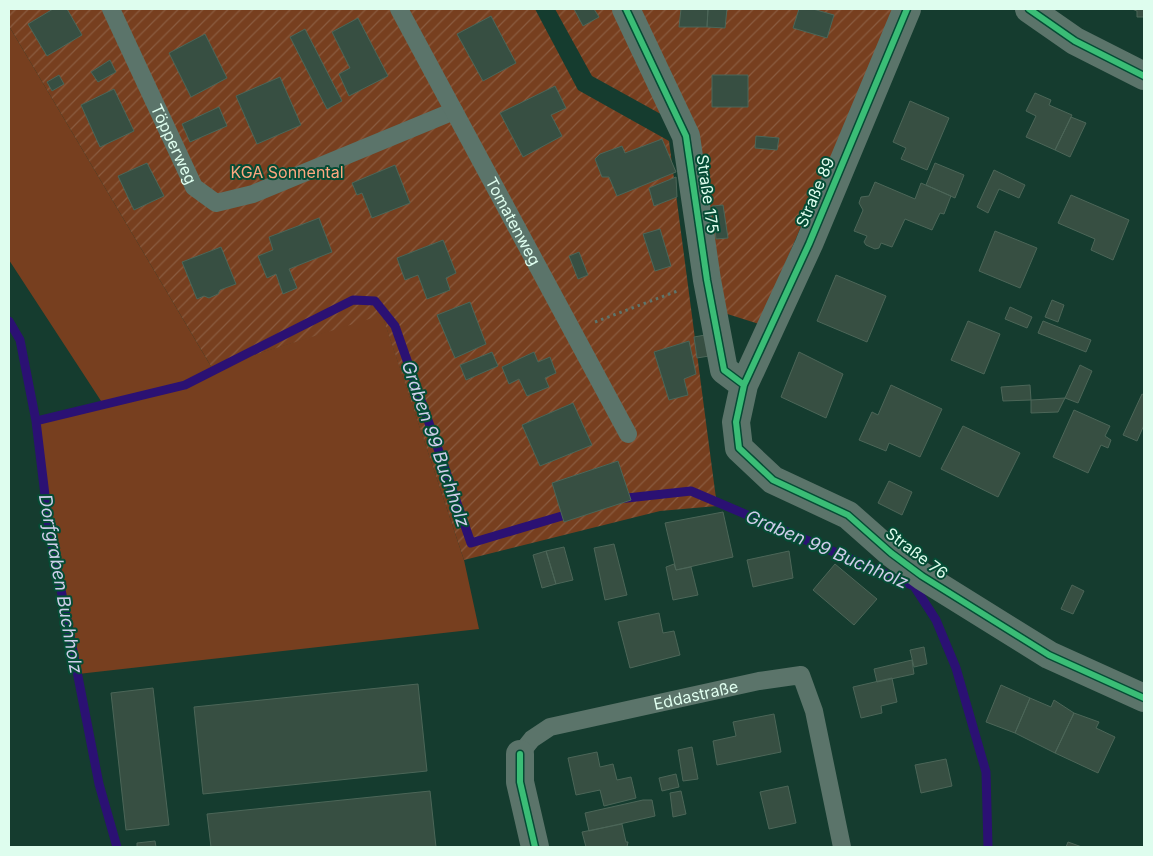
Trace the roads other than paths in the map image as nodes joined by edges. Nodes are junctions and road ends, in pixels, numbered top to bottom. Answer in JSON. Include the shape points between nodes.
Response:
{"nodes":[{"id":1,"x":111,"y":9,"type":"edge"},
{"id":2,"x":399,"y":9,"type":"edge"},
{"id":3,"x":626,"y":9,"type":"edge"},
{"id":4,"x":907,"y":9,"type":"edge"},
{"id":5,"x":1029,"y":9,"type":"edge"},
{"id":6,"x":1057,"y":19,"type":"edge"},
{"id":7,"x":1144,"y":76,"type":"edge"},
{"id":8,"x":454,"y":110,"type":"junction"},
{"id":9,"x":744,"y":384,"type":"junction"},
{"id":10,"x":628,"y":434,"type":"dead end"},
{"id":11,"x":1144,"y":698,"type":"edge"},
{"id":12,"x":520,"y":754,"type":"joint"},
{"id":13,"x":535,"y":847,"type":"edge"},
{"id":14,"x":842,"y":847,"type":"edge"}],
"edges":[{"from":1,"to":8,"type":"lane","name":"Töpperweg","via":[[194,187],[216,203],[253,194]]},
{"from":2,"to":8,"type":"lane","name":"Tomatenweg"},
{"from":3,"to":9,"type":"street","name":"Straße 175","via":[[686,136],[724,370]]},
{"from":4,"to":9,"type":"street","name":"Straße 89","via":[[809,244]]},
{"from":5,"to":6,"type":"street"},
{"from":6,"to":7,"type":"street","via":[[1075,41]]},
{"from":8,"to":10,"type":"lane","name":"Tomatenweg"},
{"from":9,"to":11,"type":"street","name":"Straße 76","via":[[736,422],[739,448],[773,480],[848,515],[922,576],[1049,655]]},
{"from":12,"to":13,"type":"street","name":"Eddastraße","via":[[520,782]]},
{"from":12,"to":14,"type":"lane","name":"Eddastraße","via":[[532,738],[550,728],[759,681],[801,675],[814,711]]}]}
